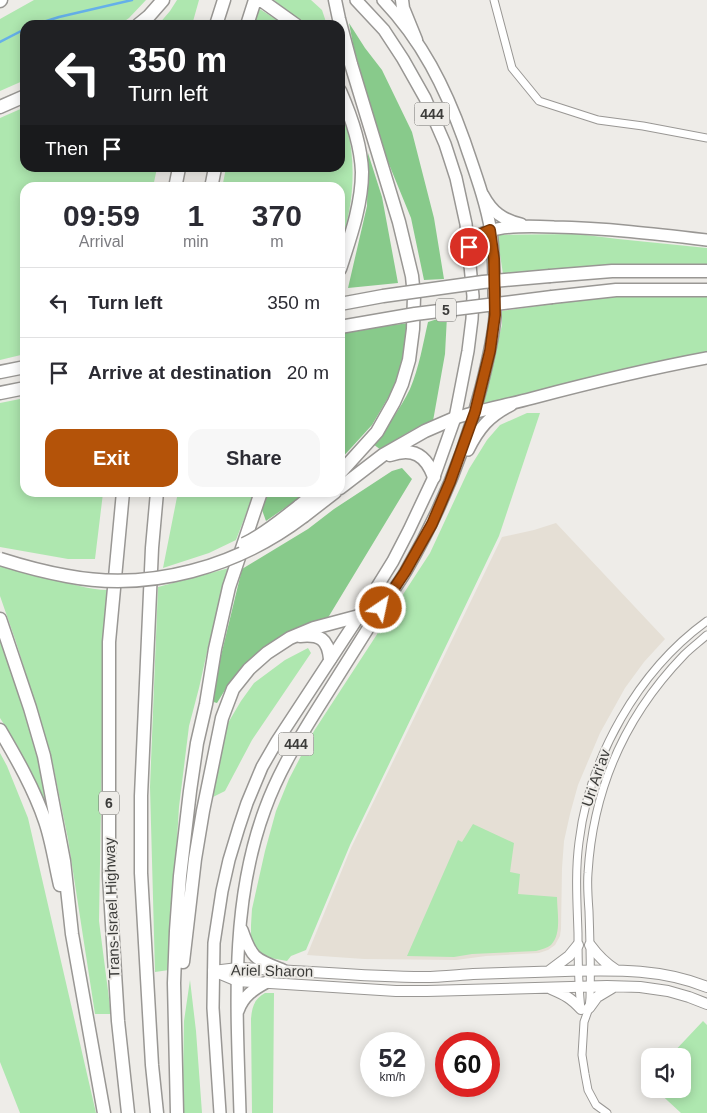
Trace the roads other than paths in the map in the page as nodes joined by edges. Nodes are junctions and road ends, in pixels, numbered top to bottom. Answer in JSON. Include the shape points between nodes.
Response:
{"nodes":[{"id":1,"x":163,"y":0,"type":"edge"},
{"id":2,"x":224,"y":0,"type":"edge"},
{"id":3,"x":255,"y":0,"type":"edge"},
{"id":4,"x":260,"y":0,"type":"edge"},
{"id":5,"x":335,"y":0,"type":"edge"},
{"id":6,"x":356,"y":0,"type":"edge"},
{"id":7,"x":384,"y":0,"type":"edge"},
{"id":8,"x":402,"y":0,"type":"edge"},
{"id":9,"x":494,"y":0,"type":"edge"},
{"id":10,"x":144,"y":20,"type":"edge"},
{"id":11,"x":218,"y":20,"type":"edge"},
{"id":12,"x":249,"y":20,"type":"edge"},
{"id":13,"x":289,"y":20,"type":"edge"},
{"id":14,"x":339,"y":20,"type":"edge"},
{"id":15,"x":416,"y":40,"type":"junction"},
{"id":16,"x":345,"y":42,"type":"edge"},
{"id":17,"x":20,"y":98,"type":"edge"},
{"id":18,"x":345,"y":102,"type":"edge"},
{"id":19,"x":0,"y":107,"type":"edge"},
{"id":20,"x":707,"y":138,"type":"edge"},
{"id":21,"x":482,"y":195,"type":"junction"},
{"id":22,"x":533,"y":226,"type":"junction"},
{"id":23,"x":490,"y":230,"type":"junction"},
{"id":24,"x":707,"y":240,"type":"edge"},
{"id":25,"x":469,"y":247,"type":"junction"},
{"id":26,"x":345,"y":253,"type":"edge"},
{"id":27,"x":707,"y":271,"type":"edge"},
{"id":28,"x":707,"y":290,"type":"edge"},
{"id":29,"x":345,"y":303,"type":"edge"},
{"id":30,"x":345,"y":326,"type":"edge"},
{"id":31,"x":707,"y":358,"type":"edge"},
{"id":32,"x":20,"y":368,"type":"edge"},
{"id":33,"x":0,"y":372,"type":"edge"},
{"id":34,"x":20,"y":389,"type":"edge"},
{"id":35,"x":0,"y":394,"type":"edge"},
{"id":36,"x":518,"y":402,"type":"junction"},
{"id":37,"x":475,"y":412,"type":"junction"},
{"id":38,"x":455,"y":418,"type":"junction"},
{"id":39,"x":345,"y":467,"type":"edge"},
{"id":40,"x":366,"y":468,"type":"junction"},
{"id":41,"x":434,"y":477,"type":"junction"},
{"id":42,"x":450,"y":482,"type":"junction"},
{"id":43,"x":345,"y":484,"type":"edge"},
{"id":44,"x":123,"y":497,"type":"edge"},
{"id":45,"x":157,"y":497,"type":"edge"},
{"id":46,"x":259,"y":497,"type":"edge"},
{"id":47,"x":313,"y":497,"type":"edge"},
{"id":48,"x":326,"y":497,"type":"edge"},
{"id":49,"x":301,"y":512,"type":"junction"},
{"id":50,"x":0,"y":558,"type":"edge"},
{"id":51,"x":381,"y":608,"type":"junction"},
{"id":52,"x":359,"y":616,"type":"junction"},
{"id":53,"x":0,"y":619,"type":"edge"},
{"id":54,"x":707,"y":621,"type":"edge"},
{"id":55,"x":707,"y":635,"type":"edge"},
{"id":56,"x":290,"y":638,"type":"junction"},
{"id":57,"x":330,"y":660,"type":"junction"},
{"id":58,"x":0,"y":730,"type":"edge"},
{"id":59,"x":240,"y":924,"type":"junction"},
{"id":60,"x":72,"y":934,"type":"junction"},
{"id":61,"x":578,"y":945,"type":"junction"},
{"id":62,"x":590,"y":945,"type":"junction"},
{"id":63,"x":238,"y":968,"type":"junction"},
{"id":64,"x":283,"y":970,"type":"junction"},
{"id":65,"x":590,"y":970,"type":"junction"},
{"id":66,"x":617,"y":970,"type":"junction"},
{"id":67,"x":213,"y":971,"type":"junction"},
{"id":68,"x":578,"y":971,"type":"junction"},
{"id":69,"x":548,"y":972,"type":"junction"},
{"id":70,"x":238,"y":981,"type":"junction"},
{"id":71,"x":267,"y":982,"type":"junction"},
{"id":72,"x":614,"y":986,"type":"junction"},
{"id":73,"x":579,"y":987,"type":"junction"},
{"id":74,"x":591,"y":987,"type":"junction"},
{"id":75,"x":707,"y":987,"type":"edge"},
{"id":76,"x":548,"y":988,"type":"junction"},
{"id":77,"x":707,"y":1004,"type":"edge"},
{"id":78,"x":585,"y":1009,"type":"junction"},
{"id":79,"x":238,"y":1013,"type":"junction"},
{"id":80,"x":176,"y":1047,"type":"junction"},
{"id":81,"x":104,"y":1113,"type":"edge"},
{"id":82,"x":128,"y":1113,"type":"edge"},
{"id":83,"x":157,"y":1113,"type":"edge"},
{"id":84,"x":177,"y":1113,"type":"edge"},
{"id":85,"x":220,"y":1113,"type":"edge"},
{"id":86,"x":240,"y":1113,"type":"edge"},
{"id":87,"x":608,"y":1113,"type":"edge"}],
"edges":[{"from":1,"to":10,"type":"highway"},
{"from":2,"to":11,"type":"highway"},
{"from":3,"to":12,"type":"highway"},
{"from":4,"to":13,"type":"highway"},
{"from":5,"to":14,"type":"highway"},
{"from":6,"to":25,"type":"main road","number":"444","via":[[384,30],[425,98],[456,178]]},
{"from":7,"to":15,"type":"main road","number":"444"},
{"from":8,"to":15,"type":"highway"},
{"from":9,"to":20,"type":"street","via":[[512,68],[539,101],[598,120]]},
{"from":15,"to":21,"type":"main road","number":"444","via":[[445,94]]},
{"from":16,"to":39,"type":"highway","via":[[399,222],[412,276],[414,302],[409,360],[402,384],[377,432]]},
{"from":17,"to":19,"type":"highway"},
{"from":18,"to":26,"type":"highway","via":[[358,143],[362,172],[355,220]]},
{"from":21,"to":22,"type":"main road","via":[[499,216]]},
{"from":21,"to":23,"type":"main road","number":"444"},
{"from":22,"to":23,"type":"main road"},
{"from":22,"to":24,"type":"main road","via":[[627,231]]},
{"from":23,"to":25,"type":"main road","via":[[472,240]]},
{"from":23,"to":37,"type":"main road","number":"444","via":[[495,315]]},
{"from":25,"to":38,"type":"main road","number":"444","via":[[472,320]]},
{"from":27,"to":29,"type":"highway","number":"5","bridge":true,"via":[[612,271],[550,276],[483,282]]},
{"from":28,"to":30,"type":"highway","number":"5","bridge":true,"via":[[616,290],[415,314]]},
{"from":31,"to":36,"type":"main road","via":[[618,376]]},
{"from":32,"to":33,"type":"highway"},
{"from":34,"to":35,"type":"highway"},
{"from":36,"to":37,"type":"main road"},
{"from":36,"to":42,"type":"main road","via":[[493,415],[480,428]]},
{"from":37,"to":38,"type":"main road"},
{"from":37,"to":42,"type":"main road","number":"444"},
{"from":38,"to":40,"type":"highway","via":[[410,439]]},
{"from":38,"to":41,"type":"main road","number":"444"},
{"from":40,"to":41,"type":"highway","via":[[395,454],[414,453],[426,461]]},
{"from":40,"to":43,"type":"highway"},
{"from":41,"to":52,"type":"main road","number":"444","via":[[393,561]]},
{"from":42,"to":51,"type":"main road","number":"444","via":[[432,524]]},
{"from":44,"to":82,"type":"highway","name":"Trans-Israel Highway","number":"6","via":[[109,642],[109,876],[118,1021]]},
{"from":45,"to":83,"type":"highway","name":"Trans-Israel Highway","number":"6","via":[[151,558],[141,835]]},
{"from":46,"to":80,"type":"highway","via":[[225,605],[197,743],[176,932]]},
{"from":47,"to":49,"type":"highway"},
{"from":48,"to":49,"type":"highway"},
{"from":49,"to":50,"type":"highway","bridge":true,"via":[[294,524],[261,545],[210,566],[161,578],[128,581],[87,579]]},
{"from":51,"to":52,"type":"highway"},
{"from":51,"to":59,"type":"main road","number":"444","via":[[291,750],[277,780],[250,858]]},
{"from":52,"to":56,"type":"highway"},
{"from":52,"to":57,"type":"main road","number":"444"},
{"from":53,"to":60,"type":"highway","via":[[44,756],[64,861]]},
{"from":54,"to":61,"type":"street","name":"Uri Ari'av","via":[[656,669],[617,725],[602,756],[586,804],[578,842]]},
{"from":55,"to":62,"type":"street","name":"Uri Ari'av","via":[[685,654],[648,698],[627,730],[613,760],[590,843]]},
{"from":56,"to":57,"type":"highway","via":[[311,636],[322,639],[328,646]]},
{"from":56,"to":80,"type":"highway","via":[[249,669],[233,689],[222,718],[195,859]]},
{"from":57,"to":67,"type":"main road","number":"444","via":[[277,741],[247,803],[222,892]]},
{"from":58,"to":60,"type":"highway","via":[[31,786],[46,823]]},
{"from":59,"to":63,"type":"main road","number":"444"},
{"from":59,"to":64,"type":"main road","via":[[250,952],[262,962]]},
{"from":60,"to":81,"type":"highway"},
{"from":61,"to":68,"type":"street","name":"Uri Ari'av"},
{"from":61,"to":69,"type":"main road"},
{"from":62,"to":65,"type":"street","name":"Uri Ari'av"},
{"from":62,"to":66,"type":"main road","via":[[606,964]]},
{"from":63,"to":64,"type":"main road","name":"Ariel Sharon"},
{"from":63,"to":67,"type":"main road","name":"Ariel Sharon"},
{"from":63,"to":70,"type":"main road","number":"444"},
{"from":64,"to":69,"type":"main road","name":"Ariel Sharon","via":[[418,977]]},
{"from":65,"to":66,"type":"main road","name":"Ariel Sharon"},
{"from":65,"to":68,"type":"main road","name":"Ariel Sharon"},
{"from":65,"to":74,"type":"street","name":"Uri Ari'av"},
{"from":66,"to":75,"type":"main road","name":"Ariel Sharon","via":[[671,975]]},
{"from":67,"to":70,"type":"main road","name":"Ariel Sharon"},
{"from":67,"to":85,"type":"main road","number":"444"},
{"from":68,"to":69,"type":"main road","name":"Ariel Sharon"},
{"from":68,"to":73,"type":"street","name":"Uri Ari'av"},
{"from":70,"to":71,"type":"main road","name":"Ariel Sharon"},
{"from":70,"to":79,"type":"main road","number":"444"},
{"from":71,"to":76,"type":"main road","name":"Ariel Sharon","via":[[427,992]]},
{"from":71,"to":79,"type":"main road","via":[[244,999]]},
{"from":72,"to":74,"type":"main road","name":"Ariel Sharon"},
{"from":72,"to":77,"type":"main road","name":"Ariel Sharon","via":[[668,991]]},
{"from":72,"to":78,"type":"main road","via":[[597,996]]},
{"from":73,"to":74,"type":"main road","name":"Ariel Sharon"},
{"from":73,"to":76,"type":"main road","name":"Ariel Sharon"},
{"from":73,"to":78,"type":"street","name":"Uri Ari'av"},
{"from":74,"to":78,"type":"street","name":"Uri Ari'av"},
{"from":76,"to":78,"type":"main road","via":[[564,994]]},
{"from":78,"to":87,"type":"street","via":[[582,1055],[588,1090],[596,1105]]},
{"from":79,"to":86,"type":"main road","number":"444"},
{"from":80,"to":84,"type":"highway"}]}
